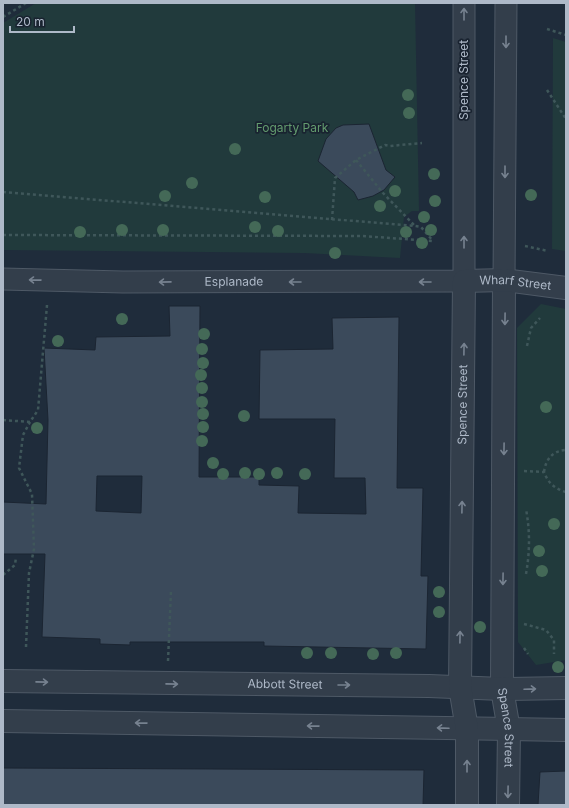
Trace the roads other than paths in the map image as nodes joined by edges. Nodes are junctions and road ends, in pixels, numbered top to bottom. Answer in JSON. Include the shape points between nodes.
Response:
{"nodes":[{"id":1,"x":464,"y":3,"type":"edge"},
{"id":2,"x":506,"y":3,"type":"edge"},
{"id":3,"x":3,"y":279,"type":"edge"},
{"id":4,"x":504,"y":280,"type":"junction"},
{"id":5,"x":464,"y":281,"type":"junction"},
{"id":6,"x":566,"y":288,"type":"edge"},
{"id":7,"x":3,"y":681,"type":"edge"},
{"id":8,"x":460,"y":687,"type":"junction"},
{"id":9,"x":566,"y":688,"type":"edge"},
{"id":10,"x":502,"y":689,"type":"junction"},
{"id":11,"x":3,"y":721,"type":"edge"},
{"id":12,"x":467,"y":729,"type":"junction"},
{"id":13,"x":509,"y":730,"type":"junction"},
{"id":14,"x":566,"y":730,"type":"edge"},
{"id":15,"x":467,"y":805,"type":"edge"},
{"id":16,"x":508,"y":805,"type":"edge"}],
"edges":[{"from":5,"to":1,"type":"street","name":"Spence Street","one_way":true},
{"from":2,"to":4,"type":"street","name":"Spence Street","one_way":true},
{"from":5,"to":3,"type":"street","name":"Esplanade","one_way":true,"via":[[123,282]]},
{"from":4,"to":5,"type":"street","name":"Wharf Street"},
{"from":4,"to":6,"type":"street","name":"Wharf Street"},
{"from":4,"to":10,"type":"street","name":"Spence Street","one_way":true},
{"from":8,"to":5,"type":"street","name":"Spence Street","one_way":true},
{"from":7,"to":8,"type":"street","name":"Abbott Street","one_way":true},
{"from":8,"to":10,"type":"street","name":"Abbott Street"},
{"from":8,"to":12,"type":"street","name":"Spence Street"},
{"from":10,"to":9,"type":"street","name":"Abbott Street","one_way":true},
{"from":10,"to":13,"type":"street","name":"Spence Street"},
{"from":12,"to":11,"type":"street","one_way":true},
{"from":12,"to":13,"type":"street"},
{"from":15,"to":12,"type":"street","name":"Spence Street","one_way":true},
{"from":13,"to":14,"type":"street"},
{"from":13,"to":16,"type":"street","name":"Spence Street","one_way":true}]}
